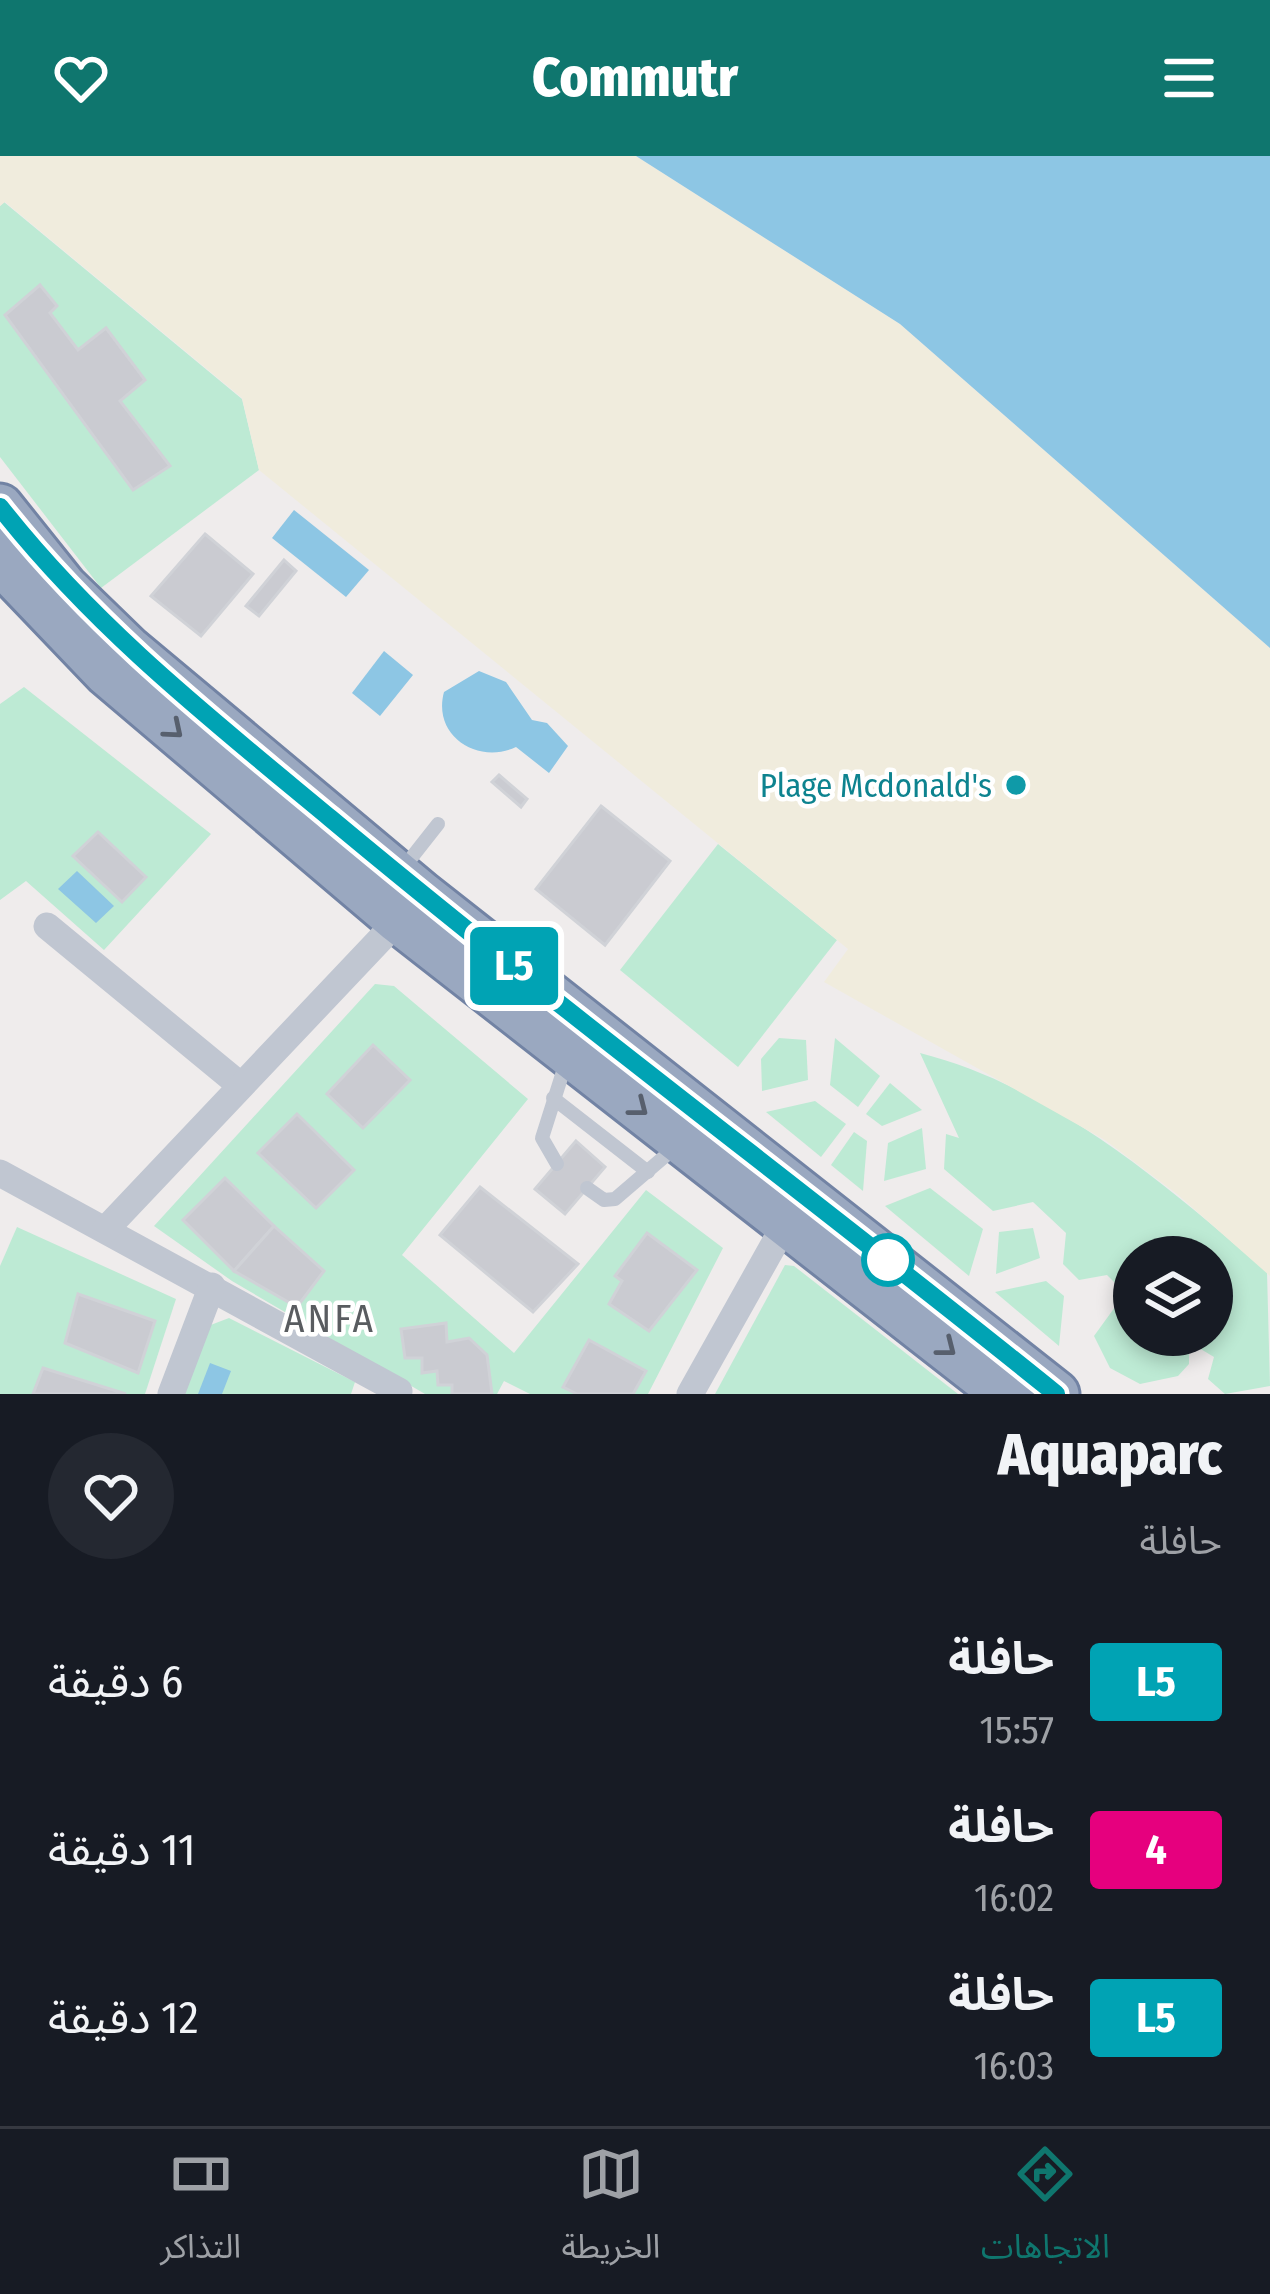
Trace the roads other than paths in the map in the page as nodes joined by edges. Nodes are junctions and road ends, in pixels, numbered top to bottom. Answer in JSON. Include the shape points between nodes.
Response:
{"nodes":[{"id":1,"x":0,"y":507,"type":"edge"},
{"id":2,"x":0,"y":561,"type":"edge"},
{"id":3,"x":438,"y":824,"type":"dead end"},
{"id":4,"x":406,"y":897,"type":"junction"},
{"id":5,"x":47,"y":926,"type":"dead end"},
{"id":6,"x":578,"y":1038,"type":"junction"},
{"id":7,"x":240,"y":1085,"type":"junction"},
{"id":8,"x":553,"y":1098,"type":"junction"},
{"id":9,"x":693,"y":1127,"type":"junction"},
{"id":10,"x":557,"y":1164,"type":"dead end"},
{"id":11,"x":648,"y":1172,"type":"junction"},
{"id":12,"x":0,"y":1173,"type":"edge"},
{"id":13,"x":586,"y":1188,"type":"dead end"},
{"id":14,"x":795,"y":1207,"type":"junction"},
{"id":15,"x":106,"y":1229,"type":"junction"},
{"id":16,"x":212,"y":1286,"type":"junction"},
{"id":17,"x":399,"y":1390,"type":"dead end"},
{"id":18,"x":171,"y":1394,"type":"edge"},
{"id":19,"x":691,"y":1394,"type":"edge"},
{"id":20,"x":1005,"y":1394,"type":"edge"},
{"id":21,"x":1056,"y":1394,"type":"edge"}],
"edges":[{"from":1,"to":4,"type":"highway","via":[[92,616]]},
{"from":2,"to":4,"type":"highway","one_way":true,"via":[[106,672]]},
{"from":3,"to":4,"type":"lane"},
{"from":4,"to":6,"type":"highway"},
{"from":4,"to":7,"type":"street"},
{"from":5,"to":7,"type":"street"},
{"from":6,"to":8,"type":"lane"},
{"from":6,"to":9,"type":"highway"},
{"from":7,"to":15,"type":"street"},
{"from":8,"to":10,"type":"lane","via":[[542,1144]]},
{"from":8,"to":11,"type":"lane"},
{"from":9,"to":11,"type":"lane"},
{"from":9,"to":14,"type":"highway"},
{"from":11,"to":13,"type":"lane","via":[[615,1199]]},
{"from":12,"to":15,"type":"street"},
{"from":14,"to":19,"type":"street"},
{"from":14,"to":20,"type":"highway","one_way":true},
{"from":14,"to":21,"type":"highway"},
{"from":15,"to":16,"type":"street"},
{"from":16,"to":17,"type":"street"},
{"from":16,"to":18,"type":"street"}]}
